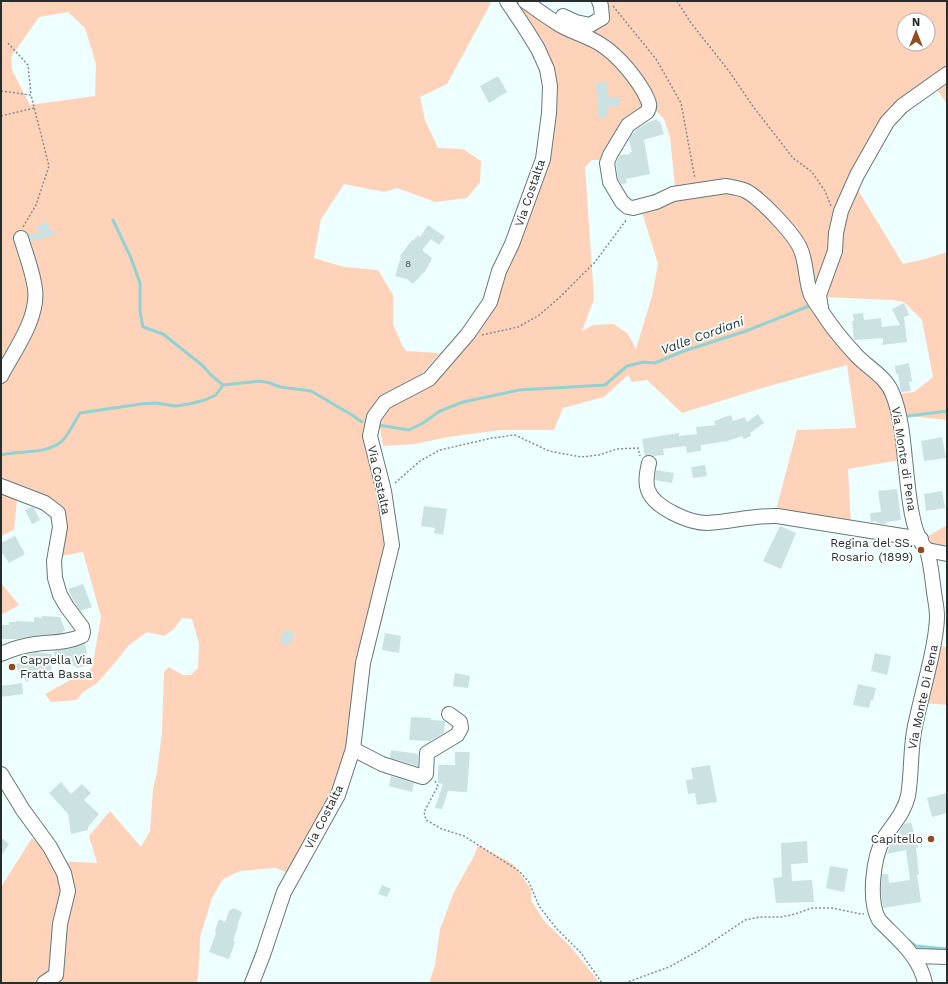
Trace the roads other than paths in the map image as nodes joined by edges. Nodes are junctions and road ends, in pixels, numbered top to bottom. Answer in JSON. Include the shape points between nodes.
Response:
{"nodes":[{"id":1,"x":507,"y":1,"type":"edge"},
{"id":2,"x":599,"y":1,"type":"edge"},
{"id":3,"x":529,"y":4,"type":"edge"},
{"id":4,"x":947,"y":74,"type":"edge"},
{"id":5,"x":21,"y":238,"type":"road end"},
{"id":6,"x":821,"y":308,"type":"junction"},
{"id":7,"x":1,"y":376,"type":"edge"},
{"id":8,"x":649,"y":463,"type":"road end"},
{"id":9,"x":1,"y":486,"type":"edge"},
{"id":10,"x":924,"y":544,"type":"junction"},
{"id":11,"x":947,"y":554,"type":"edge"},
{"id":12,"x":1,"y":654,"type":"edge"},
{"id":13,"x":449,"y":714,"type":"dead end"},
{"id":14,"x":353,"y":749,"type":"junction"},
{"id":15,"x":1,"y":774,"type":"edge"},
{"id":16,"x":914,"y":956,"type":"junction"},
{"id":17,"x":947,"y":957,"type":"edge"},
{"id":18,"x":44,"y":983,"type":"edge"},
{"id":19,"x":252,"y":983,"type":"edge"},
{"id":20,"x":925,"y":983,"type":"edge"}],
"edges":[{"from":1,"to":14,"type":"street","name":"Via Costalta","via":[[527,30],[547,69],[550,86],[549,113],[543,159],[512,244],[499,271],[490,302],[468,334],[429,379],[385,402],[374,417],[370,436],[384,491],[392,545],[363,663]]},
{"from":2,"to":3,"type":"street","via":[[602,6],[602,18],[590,25]]},
{"from":3,"to":6,"type":"street","name":"Via Monte di Pena","via":[[560,25],[593,39],[617,57],[640,85],[647,98],[649,109],[628,125],[607,163],[610,182],[622,202],[633,208],[673,194],[726,186],[745,190],[763,204],[799,246],[804,257],[811,296]]},
{"from":4,"to":6,"type":"street","via":[[902,106],[887,122],[857,175],[842,211],[832,263],[819,295]]},
{"from":5,"to":7,"type":"street","via":[[35,289],[34,311]]},
{"from":6,"to":10,"type":"street","name":"Via Monte di Pena","via":[[857,356],[879,375],[893,393],[902,434],[909,500]]},
{"from":8,"to":10,"type":"street","via":[[647,482],[652,498],[667,510],[692,520],[705,523],[765,515],[777,516]]},
{"from":9,"to":12,"type":"street","via":[[45,502],[58,513],[60,527],[54,561],[55,578],[60,595],[83,632],[82,636],[71,641],[33,644]]},
{"from":10,"to":11,"type":"street"},
{"from":10,"to":16,"type":"street","name":"Via Monte Di Pena","via":[[932,568],[937,615],[936,636],[915,725],[908,796],[902,812],[879,848],[873,889],[873,902],[879,920]]},
{"from":13,"to":14,"type":"street","via":[[460,722],[461,728],[456,735],[427,753],[426,774],[423,777],[382,764]]},
{"from":14,"to":19,"type":"street","name":"Via Costalta","via":[[338,795],[284,892],[264,955]]},
{"from":15,"to":18,"type":"street","via":[[50,847],[64,873],[68,891],[60,924],[56,975]]},
{"from":16,"to":17,"type":"street"},
{"from":16,"to":20,"type":"street","via":[[922,968]]}]}
